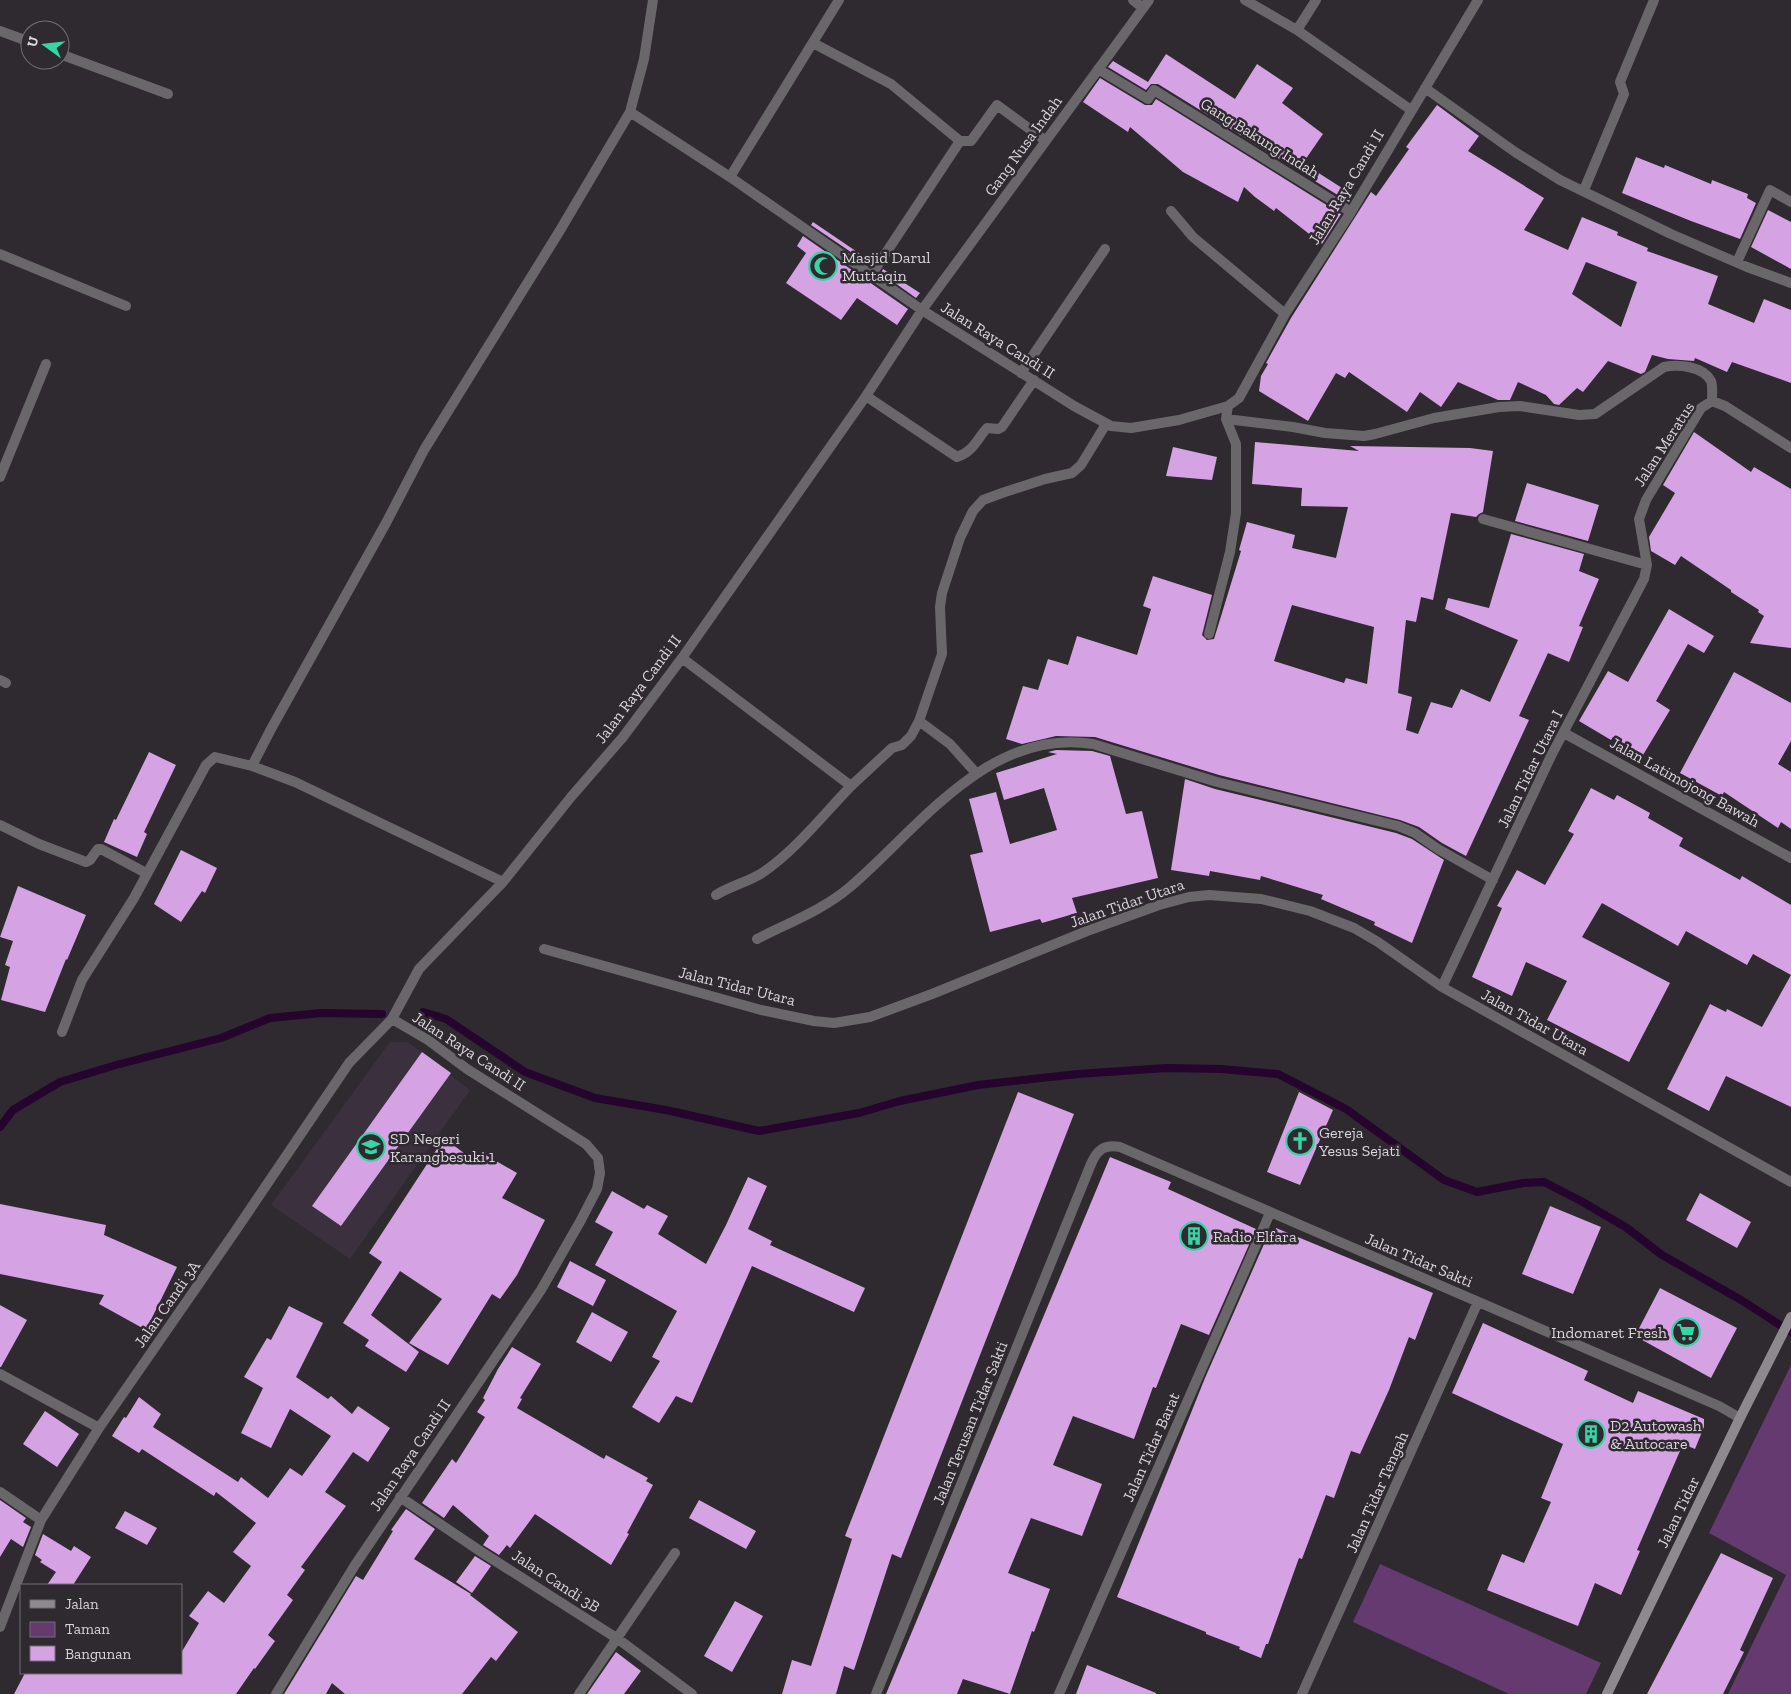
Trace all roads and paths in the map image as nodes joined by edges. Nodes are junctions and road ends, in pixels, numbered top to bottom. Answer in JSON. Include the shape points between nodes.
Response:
{"nodes":[{"id":1,"x":653,"y":0,"type":"edge"},
{"id":2,"x":839,"y":0,"type":"edge"},
{"id":3,"x":1133,"y":0,"type":"edge"},
{"id":4,"x":1245,"y":0,"type":"edge"},
{"id":5,"x":1316,"y":0,"type":"edge"},
{"id":6,"x":1478,"y":0,"type":"edge"},
{"id":7,"x":1654,"y":0,"type":"edge"},
{"id":8,"x":1146,"y":4,"type":"edge"},
{"id":9,"x":1296,"y":30,"type":"junction"},
{"id":10,"x":0,"y":31,"type":"edge"},
{"id":11,"x":20,"y":38,"type":"edge"},
{"id":12,"x":813,"y":43,"type":"junction"},
{"id":13,"x":70,"y":58,"type":"edge"},
{"id":14,"x":1098,"y":69,"type":"junction"},
{"id":15,"x":1425,"y":88,"type":"junction"},
{"id":16,"x":168,"y":94,"type":"dead end"},
{"id":17,"x":1411,"y":110,"type":"junction"},
{"id":18,"x":630,"y":112,"type":"junction"},
{"id":19,"x":960,"y":141,"type":"junction"},
{"id":20,"x":1046,"y":141,"type":"junction"},
{"id":21,"x":730,"y":177,"type":"junction"},
{"id":22,"x":1584,"y":190,"type":"junction"},
{"id":23,"x":1791,"y":202,"type":"edge"},
{"id":24,"x":1171,"y":211,"type":"dead end"},
{"id":25,"x":1350,"y":212,"type":"junction"},
{"id":26,"x":1105,"y":249,"type":"dead end"},
{"id":27,"x":0,"y":254,"type":"edge"},
{"id":28,"x":1737,"y":262,"type":"junction"},
{"id":29,"x":872,"y":274,"type":"junction"},
{"id":30,"x":1791,"y":284,"type":"edge"},
{"id":31,"x":126,"y":306,"type":"dead end"},
{"id":32,"x":922,"y":310,"type":"junction"},
{"id":33,"x":1285,"y":314,"type":"junction"},
{"id":34,"x":46,"y":364,"type":"dead end"},
{"id":35,"x":1022,"y":373,"type":"junction"},
{"id":36,"x":1034,"y":380,"type":"junction"},
{"id":37,"x":866,"y":396,"type":"junction"},
{"id":38,"x":1712,"y":401,"type":"junction"},
{"id":39,"x":1228,"y":406,"type":"junction"},
{"id":40,"x":1226,"y":419,"type":"junction"},
{"id":41,"x":1106,"y":424,"type":"junction"},
{"id":42,"x":1791,"y":448,"type":"edge"},
{"id":43,"x":0,"y":474,"type":"edge"},
{"id":44,"x":1483,"y":519,"type":"dead end"},
{"id":45,"x":1647,"y":566,"type":"junction"},
{"id":46,"x":1209,"y":634,"type":"dead end"},
{"id":47,"x":682,"y":658,"type":"junction"},
{"id":48,"x":919,"y":721,"type":"junction"},
{"id":49,"x":1564,"y":733,"type":"junction"},
{"id":50,"x":252,"y":766,"type":"junction"},
{"id":51,"x":976,"y":774,"type":"junction"},
{"id":52,"x":851,"y":786,"type":"junction"},
{"id":53,"x":0,"y":825,"type":"edge"},
{"id":54,"x":1791,"y":858,"type":"edge"},
{"id":55,"x":146,"y":873,"type":"junction"},
{"id":56,"x":1493,"y":880,"type":"junction"},
{"id":57,"x":503,"y":882,"type":"junction"},
{"id":58,"x":716,"y":895,"type":"dead end"},
{"id":59,"x":757,"y":939,"type":"dead end"},
{"id":60,"x":544,"y":949,"type":"dead end"},
{"id":61,"x":1442,"y":987,"type":"junction"},
{"id":62,"x":392,"y":1019,"type":"junction"},
{"id":63,"x":62,"y":1032,"type":"dead end"},
{"id":64,"x":1091,"y":1164,"type":"joint"},
{"id":65,"x":1791,"y":1182,"type":"edge"},
{"id":66,"x":1270,"y":1213,"type":"junction"},
{"id":67,"x":1478,"y":1302,"type":"junction"},
{"id":68,"x":1791,"y":1317,"type":"edge"},
{"id":69,"x":0,"y":1374,"type":"edge"},
{"id":70,"x":1740,"y":1418,"type":"junction"},
{"id":71,"x":99,"y":1428,"type":"junction"},
{"id":72,"x":0,"y":1492,"type":"edge"},
{"id":73,"x":400,"y":1497,"type":"junction"},
{"id":74,"x":41,"y":1520,"type":"junction"},
{"id":75,"x":675,"y":1553,"type":"dead end"},
{"id":76,"x":0,"y":1627,"type":"edge"},
{"id":77,"x":618,"y":1639,"type":"junction"},
{"id":78,"x":276,"y":1694,"type":"edge"},
{"id":79,"x":578,"y":1694,"type":"edge"},
{"id":80,"x":692,"y":1694,"type":"edge"},
{"id":81,"x":876,"y":1694,"type":"edge"},
{"id":82,"x":1059,"y":1694,"type":"edge"},
{"id":83,"x":1302,"y":1694,"type":"edge"},
{"id":84,"x":1608,"y":1694,"type":"edge"}],
"edges":[{"from":1,"to":18,"type":"street","via":[[644,59]]},
{"from":2,"to":12,"type":"street"},
{"from":3,"to":8,"type":"street"},
{"from":4,"to":9,"type":"street"},
{"from":5,"to":9,"type":"street"},
{"from":6,"to":15,"type":"street","name":"Jalan Raya Candi II"},
{"from":7,"to":22,"type":"street","via":[[1620,82],[1624,94]]},
{"from":8,"to":14,"type":"street","name":"Gang Nusa Indah"},
{"from":9,"to":17,"type":"street"},
{"from":10,"to":11,"type":"street"},
{"from":12,"to":19,"type":"street","via":[[891,84]]},
{"from":12,"to":21,"type":"street"},
{"from":13,"to":16,"type":"street"},
{"from":14,"to":20,"type":"street","name":"Gang Nusa Indah"},
{"from":14,"to":25,"type":"street","name":"Gang Bakung Indah","via":[[1148,99],[1154,90]]},
{"from":15,"to":17,"type":"street","name":"Jalan Raya Candi II"},
{"from":15,"to":22,"type":"street","via":[[1515,152],[1560,180]]},
{"from":17,"to":25,"type":"street","name":"Jalan Raya Candi II"},
{"from":18,"to":21,"type":"street"},
{"from":18,"to":50,"type":"street","via":[[560,232],[424,450]]},
{"from":19,"to":20,"type":"street","via":[[970,142],[997,105]]},
{"from":19,"to":29,"type":"street"},
{"from":20,"to":32,"type":"street","name":"Gang Nusa Indah"},
{"from":21,"to":29,"type":"street"},
{"from":22,"to":28,"type":"street","via":[[1671,234]]},
{"from":23,"to":28,"type":"street","via":[[1770,190]]},
{"from":24,"to":33,"type":"street","via":[[1193,237]]},
{"from":25,"to":33,"type":"street","name":"Jalan Raya Candi II"},
{"from":26,"to":35,"type":"street"},
{"from":27,"to":31,"type":"street"},
{"from":28,"to":30,"type":"street"},
{"from":29,"to":32,"type":"street"},
{"from":32,"to":35,"type":"street","name":"Jalan Raya Candi II"},
{"from":32,"to":37,"type":"street","name":"Jalan Raya Candi II"},
{"from":33,"to":39,"type":"street","name":"Jalan Raya Candi II","via":[[1239,398]]},
{"from":34,"to":43,"type":"street"},
{"from":35,"to":36,"type":"street","name":"Jalan Raya Candi II"},
{"from":36,"to":37,"type":"street","via":[[1002,427],[987,428],[972,449],[957,457]]},
{"from":36,"to":41,"type":"street","name":"Jalan Raya Candi II"},
{"from":37,"to":47,"type":"street","name":"Jalan Raya Candi II"},
{"from":38,"to":40,"type":"street","via":[[1712,382],[1706,375],[1686,367],[1670,366],[1595,414],[1579,415],[1520,406],[1498,407],[1434,418],[1364,436]]},
{"from":38,"to":42,"type":"street","name":"Jalan Meratus"},
{"from":38,"to":45,"type":"street","name":"Jalan Meratus","via":[[1701,408],[1638,519]]},
{"from":39,"to":40,"type":"street"},
{"from":39,"to":41,"type":"street","name":"Jalan Raya Candi II","via":[[1145,426],[1122,428]]},
{"from":40,"to":46,"type":"street","via":[[1236,444],[1236,514]]},
{"from":41,"to":48,"type":"street","via":[[1081,465],[1072,473],[983,500],[973,510],[942,593],[942,654]]},
{"from":44,"to":45,"type":"street"},
{"from":45,"to":49,"type":"street","name":"Jalan Tidar Utara I","via":[[1644,579]]},
{"from":47,"to":52,"type":"street"},
{"from":47,"to":57,"type":"street","name":"Jalan Raya Candi II","via":[[623,737]]},
{"from":48,"to":51,"type":"street","via":[[950,744]]},
{"from":48,"to":52,"type":"street","via":[[902,745],[892,748]]},
{"from":49,"to":54,"type":"street","name":"Jalan Latimojong Bawah"},
{"from":49,"to":56,"type":"street","name":"Jalan Tidar Utara I"},
{"from":50,"to":55,"type":"street","via":[[215,756],[211,760]]},
{"from":50,"to":57,"type":"street","via":[[295,782]]},
{"from":51,"to":56,"type":"street","via":[[1026,748],[1050,743],[1093,744],[1217,782],[1407,829]]},
{"from":51,"to":59,"type":"street","via":[[943,799],[849,888],[828,903]]},
{"from":52,"to":58,"type":"street","via":[[784,855],[760,874]]},
{"from":53,"to":55,"type":"street","via":[[86,862],[101,849]]},
{"from":55,"to":63,"type":"street","via":[[134,898],[82,980]]},
{"from":56,"to":61,"type":"street","name":"Jalan Tidar Utara I"},
{"from":57,"to":62,"type":"street","name":"Jalan Raya Candi II","via":[[419,969]]},
{"from":60,"to":61,"type":"street","name":"Jalan Tidar Utara","via":[[761,1010],[814,1021],[842,1022],[870,1017],[1159,905],[1209,895],[1289,904],[1336,921],[1378,942]]},
{"from":61,"to":65,"type":"street","name":"Jalan Tidar Utara"},
{"from":62,"to":71,"type":"street","name":"Jalan Candi 3A","via":[[349,1063]]},
{"from":62,"to":73,"type":"street","name":"Jalan Raya Candi II","via":[[586,1144],[598,1158],[600,1173],[592,1200],[541,1290]]},
{"from":64,"to":66,"type":"street","name":"Jalan Tidar Sakti","via":[[1102,1148],[1120,1147]]},
{"from":64,"to":81,"type":"street","name":"Jalan Terusan Tidar Sakti"},
{"from":66,"to":67,"type":"street","name":"Jalan Tidar Sakti"},
{"from":66,"to":82,"type":"street","name":"Jalan Tidar Barat"},
{"from":67,"to":70,"type":"street","name":"Jalan Tidar Sakti"},
{"from":67,"to":83,"type":"street","name":"Jalan Tidar Tengah"},
{"from":68,"to":70,"type":"main road","name":"Jalan Tidar"},
{"from":69,"to":71,"type":"street"},
{"from":70,"to":84,"type":"main road","name":"Jalan Tidar"},
{"from":71,"to":74,"type":"street","name":"Jalan Candi 3A"},
{"from":72,"to":74,"type":"street"},
{"from":73,"to":77,"type":"street","name":"Jalan Candi 3B"},
{"from":73,"to":78,"type":"street","name":"Jalan Raya Candi II","via":[[354,1565]]},
{"from":74,"to":76,"type":"street","name":"Jalan Candi 3A"},
{"from":75,"to":77,"type":"street"},
{"from":77,"to":79,"type":"street"},
{"from":77,"to":80,"type":"street","name":"Jalan Candi 3B"}]}
